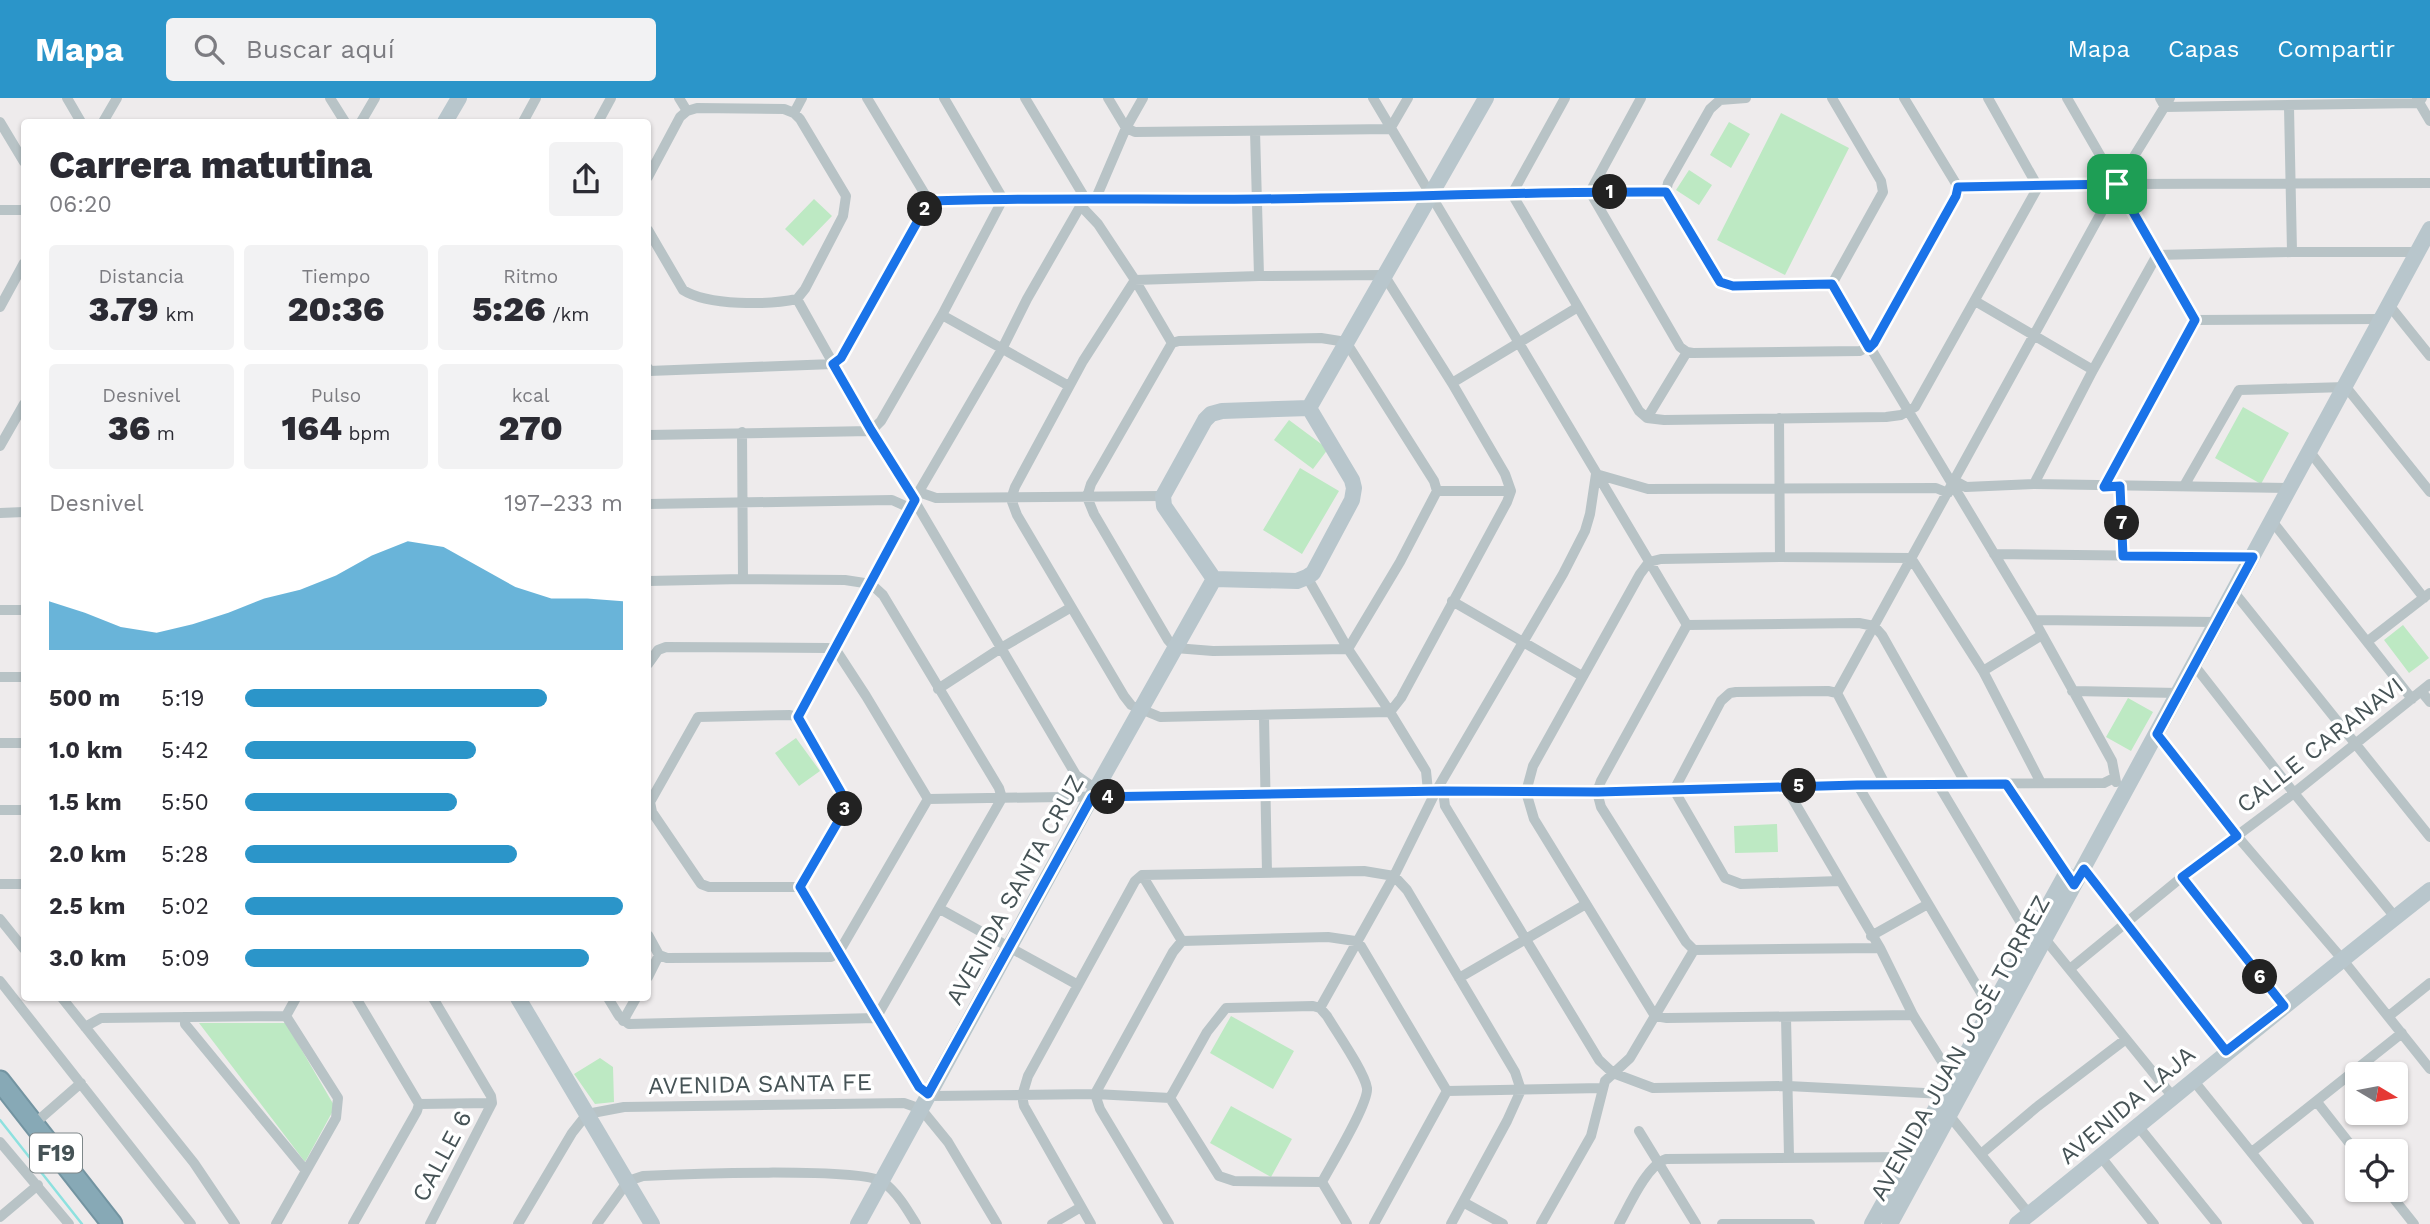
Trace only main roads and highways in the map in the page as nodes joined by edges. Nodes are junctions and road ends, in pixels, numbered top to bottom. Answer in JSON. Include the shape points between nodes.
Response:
{"nodes":[{"id":1,"x":0,"y":1082,"type":"edge"},
{"id":2,"x":0,"y":1101,"type":"edge"},
{"id":3,"x":97,"y":1224,"type":"edge"},
{"id":4,"x":112,"y":1224,"type":"edge"}],
"edges":[{"from":1,"to":4,"type":"highway","number":"F19"},
{"from":2,"to":3,"type":"highway","number":"F19"}]}
